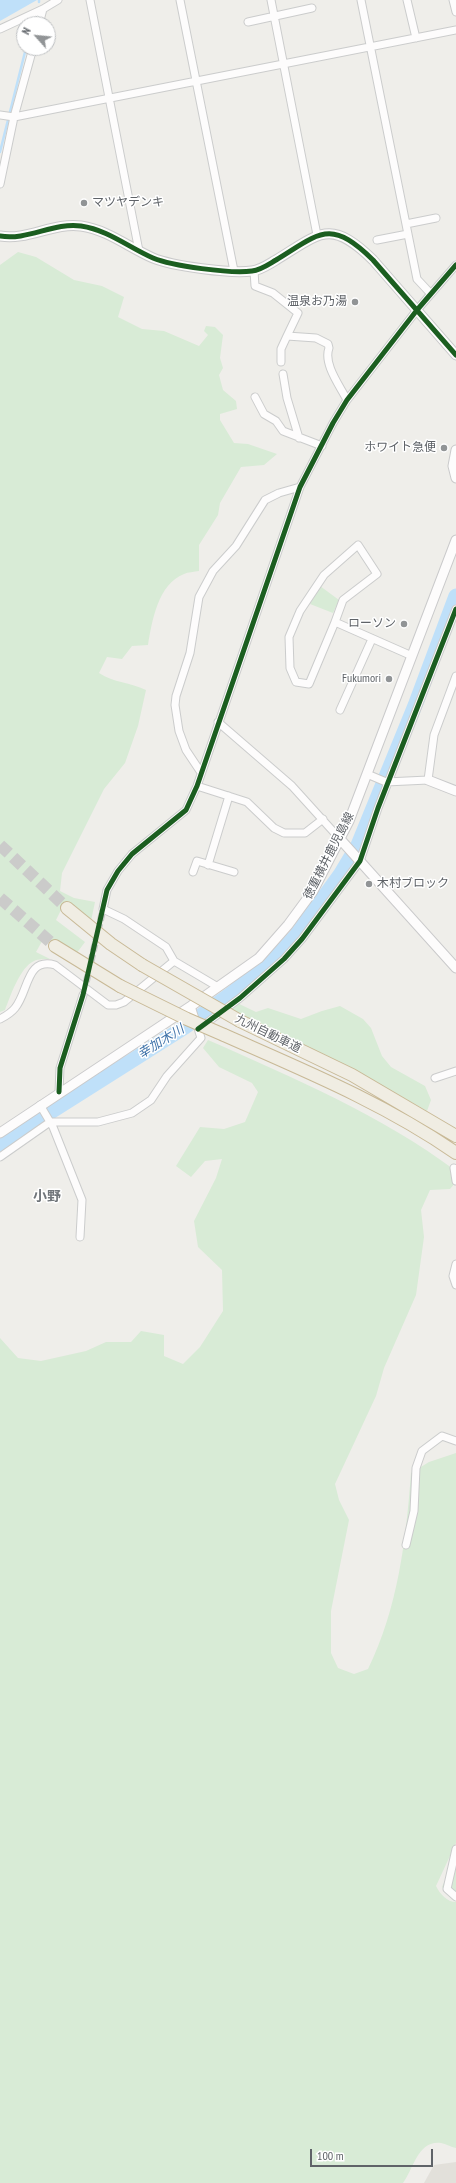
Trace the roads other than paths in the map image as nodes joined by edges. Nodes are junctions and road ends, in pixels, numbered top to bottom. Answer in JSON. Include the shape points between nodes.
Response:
{"nodes":[{"id":1,"x":58,"y":0,"type":"edge"},
{"id":2,"x":90,"y":0,"type":"edge"},
{"id":3,"x":180,"y":0,"type":"edge"},
{"id":4,"x":271,"y":0,"type":"edge"},
{"id":5,"x":361,"y":0,"type":"edge"},
{"id":6,"x":407,"y":0,"type":"edge"},
{"id":7,"x":454,"y":0,"type":"edge"},
{"id":8,"x":312,"y":8,"type":"dead end"},
{"id":9,"x":43,"y":9,"type":"junction"},
{"id":10,"x":456,"y":12,"type":"edge"},
{"id":11,"x":41,"y":16,"type":"edge"},
{"id":12,"x":274,"y":16,"type":"junction"},
{"id":13,"x":248,"y":22,"type":"dead end"},
{"id":14,"x":0,"y":29,"type":"edge"},
{"id":15,"x":456,"y":30,"type":"edge"},
{"id":16,"x":416,"y":38,"type":"junction"},
{"id":17,"x":370,"y":47,"type":"junction"},
{"id":18,"x":30,"y":56,"type":"edge"},
{"id":19,"x":284,"y":64,"type":"junction"},
{"id":20,"x":197,"y":81,"type":"junction"},
{"id":21,"x":110,"y":98,"type":"junction"},
{"id":22,"x":7,"y":116,"type":"edge"},
{"id":23,"x":0,"y":184,"type":"edge"},
{"id":24,"x":436,"y":218,"type":"dead end"},
{"id":25,"x":406,"y":224,"type":"junction"},
{"id":26,"x":408,"y":234,"type":"junction"},
{"id":27,"x":317,"y":235,"type":"junction"},
{"id":28,"x":0,"y":236,"type":"edge"},
{"id":29,"x":377,"y":240,"type":"dead end"},
{"id":30,"x":139,"y":251,"type":"junction"},
{"id":31,"x":456,"y":265,"type":"edge"},
{"id":32,"x":234,"y":271,"type":"junction"},
{"id":33,"x":254,"y":271,"type":"junction"},
{"id":34,"x":431,"y":294,"type":"junction"},
{"id":35,"x":417,"y":310,"type":"junction"},
{"id":36,"x":287,"y":336,"type":"junction"},
{"id":37,"x":455,"y":351,"type":"edge"},
{"id":38,"x":281,"y":362,"type":"dead end"},
{"id":39,"x":283,"y":374,"type":"dead end"},
{"id":40,"x":255,"y":397,"type":"dead end"},
{"id":41,"x":347,"y":400,"type":"junction"},
{"id":42,"x":298,"y":438,"type":"junction"},
{"id":43,"x":322,"y":446,"type":"junction"},
{"id":44,"x":456,"y":450,"type":"edge"},
{"id":45,"x":456,"y":478,"type":"edge"},
{"id":46,"x":300,"y":487,"type":"junction"},
{"id":47,"x":456,"y":540,"type":"edge"},
{"id":48,"x":456,"y":609,"type":"edge"},
{"id":49,"x":335,"y":622,"type":"junction"},
{"id":50,"x":372,"y":639,"type":"junction"},
{"id":51,"x":412,"y":656,"type":"junction"},
{"id":52,"x":456,"y":676,"type":"edge"},
{"id":53,"x":340,"y":710,"type":"dead end"},
{"id":54,"x":218,"y":722,"type":"junction"},
{"id":55,"x":200,"y":771,"type":"junction"},
{"id":56,"x":370,"y":776,"type":"junction"},
{"id":57,"x":428,"y":780,"type":"junction"},
{"id":58,"x":388,"y":782,"type":"junction"},
{"id":59,"x":197,"y":786,"type":"junction"},
{"id":60,"x":456,"y":791,"type":"edge"},
{"id":61,"x":229,"y":796,"type":"junction"},
{"id":62,"x":323,"y":820,"type":"junction"},
{"id":63,"x":343,"y":842,"type":"junction"},
{"id":64,"x":358,"y":858,"type":"junction"},
{"id":65,"x":208,"y":865,"type":"junction"},
{"id":66,"x":193,"y":872,"type":"dead end"},
{"id":67,"x":234,"y":872,"type":"dead end"},
{"id":68,"x":67,"y":908,"type":"tunnel mouth"},
{"id":69,"x":55,"y":946,"type":"tunnel mouth"},
{"id":70,"x":174,"y":961,"type":"junction"},
{"id":71,"x":456,"y":968,"type":"edge"},
{"id":72,"x":218,"y":986,"type":"junction"},
{"id":73,"x":83,"y":994,"type":"tunnel mouth"},
{"id":74,"x":191,"y":1008,"type":"junction"},
{"id":75,"x":0,"y":1019,"type":"edge"},
{"id":76,"x":197,"y":1026,"type":"junction"},
{"id":77,"x":456,"y":1071,"type":"edge"},
{"id":78,"x":435,"y":1078,"type":"dead end"},
{"id":79,"x":59,"y":1092,"type":"junction"},
{"id":80,"x":40,"y":1105,"type":"junction"},
{"id":81,"x":49,"y":1121,"type":"junction"},
{"id":82,"x":0,"y":1133,"type":"edge"},
{"id":83,"x":456,"y":1136,"type":"edge"},
{"id":84,"x":456,"y":1153,"type":"edge"},
{"id":85,"x":0,"y":1157,"type":"edge"},
{"id":86,"x":454,"y":1168,"type":"dead end"},
{"id":87,"x":456,"y":1181,"type":"edge"},
{"id":88,"x":80,"y":1237,"type":"dead end"},
{"id":89,"x":456,"y":1264,"type":"edge"},
{"id":90,"x":456,"y":1285,"type":"edge"},
{"id":91,"x":456,"y":1441,"type":"edge"},
{"id":92,"x":406,"y":1545,"type":"dead end"},
{"id":93,"x":456,"y":1849,"type":"edge"},
{"id":94,"x":456,"y":1897,"type":"edge"}],
"edges":[{"from":1,"to":9,"type":"street"},
{"from":2,"to":21,"type":"street"},
{"from":3,"to":20,"type":"street"},
{"from":4,"to":12,"type":"street"},
{"from":5,"to":17,"type":"street"},
{"from":6,"to":16,"type":"street"},
{"from":7,"to":10,"type":"street"},
{"from":8,"to":12,"type":"street"},
{"from":9,"to":11,"type":"street"},
{"from":9,"to":14,"type":"street"},
{"from":12,"to":13,"type":"street"},
{"from":12,"to":19,"type":"street"},
{"from":15,"to":16,"type":"street"},
{"from":16,"to":17,"type":"street"},
{"from":17,"to":19,"type":"street"},
{"from":17,"to":25,"type":"street"},
{"from":18,"to":22,"type":"street"},
{"from":19,"to":20,"type":"street"},
{"from":19,"to":27,"type":"street"},
{"from":20,"to":21,"type":"street"},
{"from":20,"to":32,"type":"street"},
{"from":21,"to":22,"type":"street"},
{"from":21,"to":30,"type":"street"},
{"from":22,"to":23,"type":"street"},
{"from":24,"to":25,"type":"street"},
{"from":25,"to":26,"type":"street"},
{"from":26,"to":29,"type":"street"},
{"from":26,"to":34,"type":"street","via":[[417,279]]},
{"from":27,"to":33,"type":"main road"},
{"from":27,"to":35,"type":"main road","via":[[337,235],[361,249]]},
{"from":28,"to":30,"type":"main road","via":[[19,236],[74,225],[107,233]]},
{"from":30,"to":32,"type":"main road","via":[[176,265]]},
{"from":31,"to":34,"type":"street"},
{"from":32,"to":33,"type":"main road"},
{"from":33,"to":36,"type":"street","via":[[255,286],[273,293],[298,313]]},
{"from":34,"to":35,"type":"street"},
{"from":35,"to":37,"type":"main road"},
{"from":35,"to":41,"type":"street"},
{"from":36,"to":38,"type":"street","via":[[280,349]]},
{"from":36,"to":41,"type":"street","via":[[316,338],[328,344],[330,366]]},
{"from":39,"to":42,"type":"street"},
{"from":40,"to":42,"type":"street","via":[[264,414],[276,421],[283,431]]},
{"from":41,"to":43,"type":"street"},
{"from":42,"to":43,"type":"street"},
{"from":43,"to":46,"type":"street"},
{"from":44,"to":45,"type":"main road","via":[[453,466]]},
{"from":46,"to":54,"type":"street"},
{"from":46,"to":55,"type":"street","via":[[264,500],[236,546],[213,571],[199,597],[190,653],[175,705],[179,731],[186,750]]},
{"from":47,"to":51,"type":"main road","name":"徳重横井鹿児島線"},
{"from":48,"to":58,"type":"street"},
{"from":49,"to":49,"type":"street","via":[[309,684],[296,682],[290,668],[289,637],[300,611],[324,575],[358,545],[377,574],[343,600]]},
{"from":49,"to":50,"type":"street"},
{"from":50,"to":51,"type":"street"},
{"from":50,"to":53,"type":"street"},
{"from":51,"to":56,"type":"main road","name":"徳重横井鹿児島線"},
{"from":52,"to":57,"type":"street","via":[[434,735]]},
{"from":54,"to":55,"type":"street"},
{"from":54,"to":62,"type":"street","via":[[292,786]]},
{"from":55,"to":59,"type":"street"},
{"from":56,"to":58,"type":"street"},
{"from":56,"to":63,"type":"main road","name":"徳重横井鹿児島線"},
{"from":57,"to":58,"type":"street"},
{"from":57,"to":60,"type":"main road"},
{"from":58,"to":64,"type":"street"},
{"from":59,"to":61,"type":"street"},
{"from":59,"to":70,"type":"street","via":[[186,810],[132,854],[118,871],[107,890],[103,909],[124,919],[166,946]]},
{"from":61,"to":62,"type":"street","via":[[253,805],[274,828],[284,834],[305,833]]},
{"from":61,"to":65,"type":"street"},
{"from":62,"to":63,"type":"street"},
{"from":63,"to":64,"type":"main road"},
{"from":63,"to":72,"type":"main road","name":"徳重横井鹿児島線","via":[[288,926],[259,958]]},
{"from":64,"to":71,"type":"main road"},
{"from":64,"to":76,"type":"street","via":[[302,939],[284,959],[240,998]]},
{"from":65,"to":66,"type":"street","via":[[196,861]]},
{"from":65,"to":67,"type":"street"},
{"from":68,"to":83,"type":"highway","name":"九州自動車道","bridge":true,"via":[[111,944],[142,965],[240,1021],[352,1075]]},
{"from":69,"to":84,"type":"highway","name":"九州自動車道","bridge":true,"via":[[120,986],[346,1090],[418,1127]]},
{"from":70,"to":72,"type":"street"},
{"from":70,"to":75,"type":"street","via":[[116,1006],[108,1004],[55,965],[47,962],[39,965],[29,977],[16,1008]]},
{"from":72,"to":74,"type":"main road","name":"徳重横井鹿児島線"},
{"from":73,"to":79,"type":"street","via":[[60,1068]]},
{"from":74,"to":76,"type":"street"},
{"from":74,"to":79,"type":"main road","name":"徳重横井鹿児島線"},
{"from":76,"to":81,"type":"street","via":[[201,1038],[167,1076],[151,1100],[134,1112],[98,1122]]},
{"from":77,"to":78,"type":"street"},
{"from":79,"to":80,"type":"main road","name":"徳重横井鹿児島線"},
{"from":80,"to":81,"type":"street"},
{"from":80,"to":82,"type":"main road","name":"徳重横井鹿児島線"},
{"from":81,"to":85,"type":"street"},
{"from":81,"to":88,"type":"street","via":[[82,1200]]},
{"from":86,"to":87,"type":"street"},
{"from":89,"to":90,"type":"street","via":[[453,1276]]},
{"from":91,"to":92,"type":"street","via":[[442,1436],[422,1451],[416,1468],[414,1511]]},
{"from":93,"to":94,"type":"street","via":[[448,1889]]}]}
